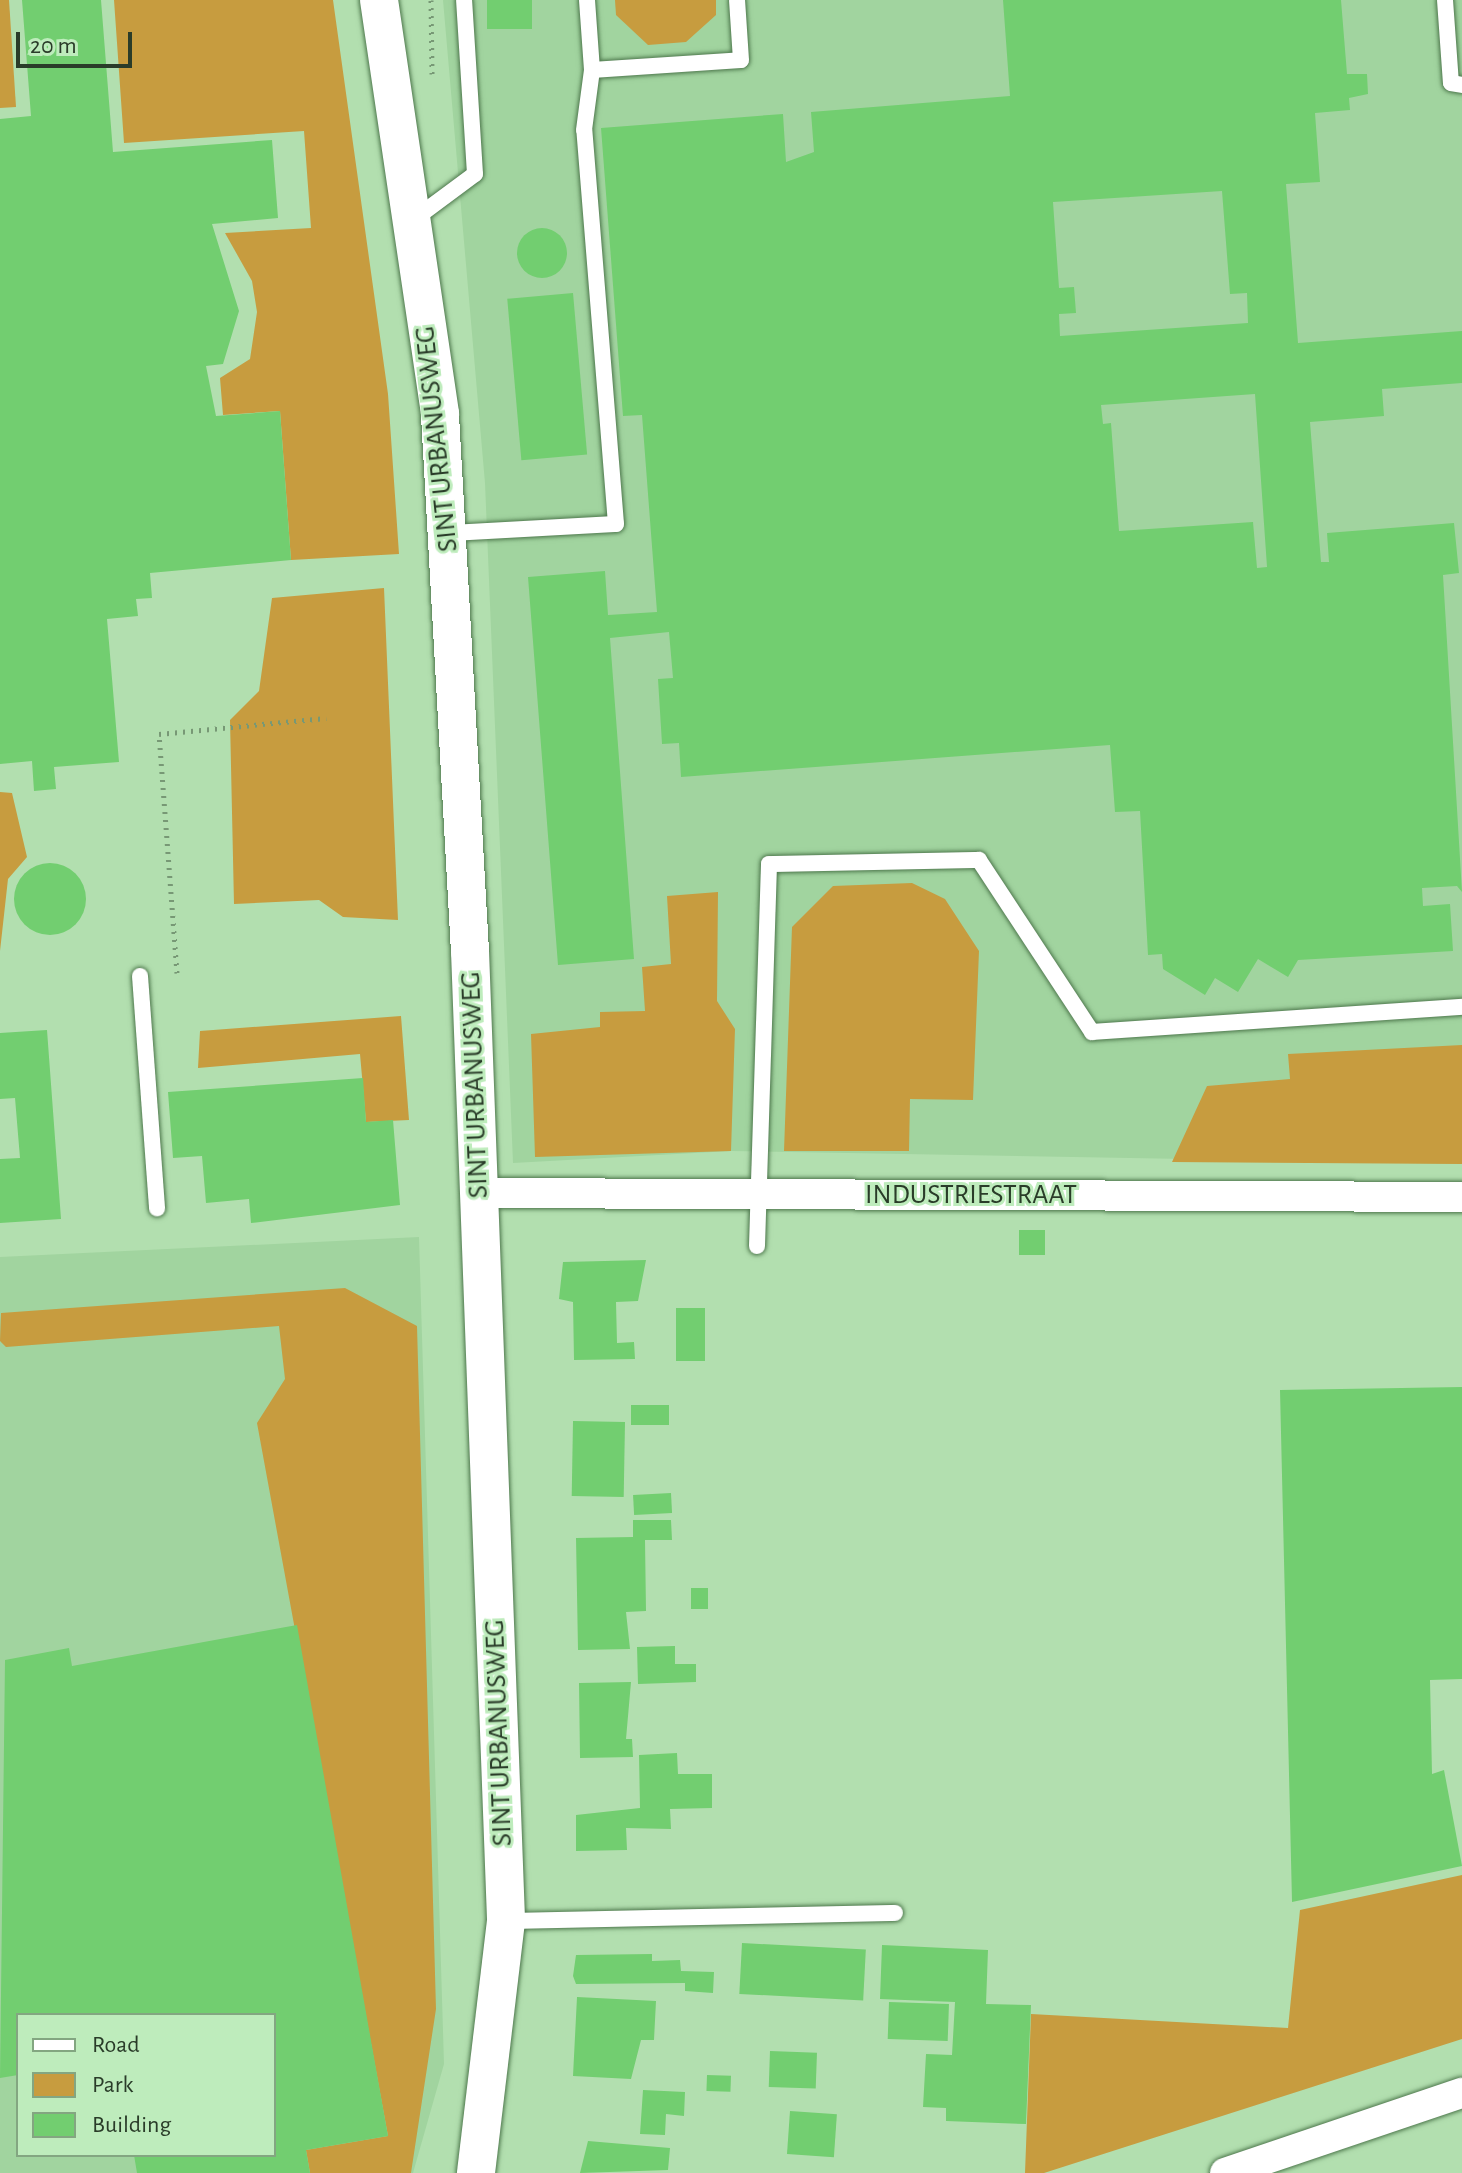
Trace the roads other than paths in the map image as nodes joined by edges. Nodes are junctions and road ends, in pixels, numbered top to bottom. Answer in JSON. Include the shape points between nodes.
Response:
{"nodes":[{"id":1,"x":379,"y":0,"type":"edge"},
{"id":2,"x":464,"y":0,"type":"edge"},
{"id":3,"x":587,"y":0,"type":"edge"},
{"id":4,"x":737,"y":0,"type":"edge"},
{"id":5,"x":1445,"y":0,"type":"edge"},
{"id":6,"x":592,"y":70,"type":"junction"},
{"id":7,"x":1462,"y":85,"type":"edge"},
{"id":8,"x":408,"y":224,"type":"junction"},
{"id":9,"x":450,"y":533,"type":"junction"},
{"id":10,"x":140,"y":976,"type":"dead end"},
{"id":11,"x":1462,"y":1007,"type":"edge"},
{"id":12,"x":480,"y":1193,"type":"junction"},
{"id":13,"x":757,"y":1194,"type":"junction"},
{"id":14,"x":1462,"y":1197,"type":"edge"},
{"id":15,"x":157,"y":1208,"type":"dead end"},
{"id":16,"x":757,"y":1246,"type":"dead end"},
{"id":17,"x":895,"y":1913,"type":"dead end"},
{"id":18,"x":506,"y":1921,"type":"junction"},
{"id":19,"x":1462,"y":2093,"type":"edge"},
{"id":20,"x":1297,"y":2161,"type":"edge"},
{"id":21,"x":476,"y":2173,"type":"edge"},
{"id":22,"x":1225,"y":2173,"type":"edge"}],
"edges":[{"from":1,"to":8,"type":"street","name":"SINT URBANUSWEG"},
{"from":2,"to":8,"type":"lane","via":[[475,174]]},
{"from":3,"to":6,"type":"lane"},
{"from":4,"to":6,"type":"lane","via":[[741,60]]},
{"from":5,"to":7,"type":"lane","via":[[1451,83]]},
{"from":6,"to":9,"type":"lane","via":[[584,130],[616,524]]},
{"from":8,"to":9,"type":"street","name":"SINT URBANUSWEG","via":[[440,415]]},
{"from":9,"to":12,"type":"street","name":"SINT URBANUSWEG"},
{"from":10,"to":15,"type":"lane"},
{"from":11,"to":13,"type":"lane","via":[[1092,1032],[979,860],[769,864]]},
{"from":12,"to":13,"type":"street","name":"INDUSTRIESTRAAT"},
{"from":12,"to":18,"type":"street","name":"SINT URBANUSWEG"},
{"from":13,"to":14,"type":"street","name":"INDUSTRIESTRAAT"},
{"from":13,"to":16,"type":"lane"},
{"from":17,"to":18,"type":"lane"},
{"from":18,"to":21,"type":"street","name":"SINT URBANUSWEG"},
{"from":19,"to":20,"type":"street"},
{"from":20,"to":22,"type":"street"}]}
